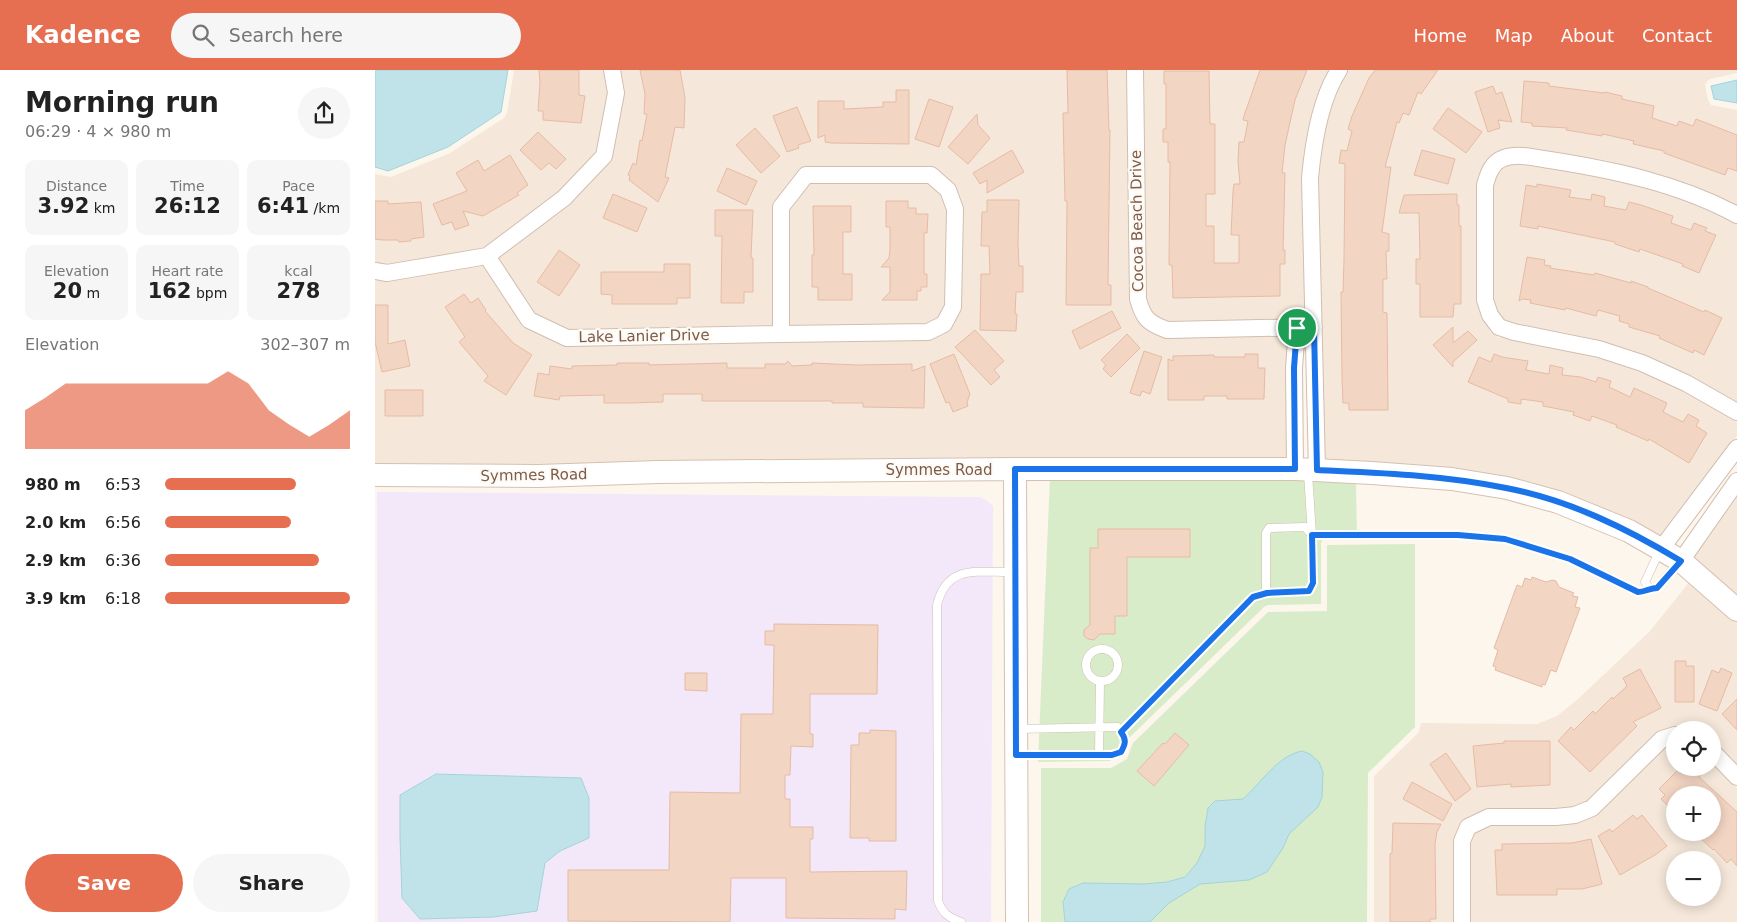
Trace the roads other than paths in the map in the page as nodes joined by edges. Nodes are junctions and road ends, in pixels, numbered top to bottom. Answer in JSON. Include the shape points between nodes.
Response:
{"nodes":[{"id":1,"x":612,"y":70,"type":"edge"},
{"id":2,"x":1135,"y":70,"type":"edge"},
{"id":3,"x":1339,"y":70,"type":"edge"},
{"id":4,"x":1737,"y":215,"type":"edge"},
{"id":5,"x":487,"y":256,"type":"junction"},
{"id":6,"x":375,"y":271,"type":"edge"},
{"id":7,"x":1314,"y":327,"type":"junction"},
{"id":8,"x":1297,"y":328,"type":"junction"},
{"id":9,"x":781,"y":334,"type":"junction"},
{"id":10,"x":1294,"y":381,"type":"junction"},
{"id":11,"x":1315,"y":381,"type":"junction"},
{"id":12,"x":1737,"y":412,"type":"edge"},
{"id":13,"x":1737,"y":448,"type":"edge"},
{"id":14,"x":1015,"y":469,"type":"junction"},
{"id":15,"x":1306,"y":470,"type":"junction"},
{"id":16,"x":375,"y":475,"type":"edge"},
{"id":17,"x":1737,"y":481,"type":"edge"},
{"id":18,"x":1312,"y":535,"type":"junction"},
{"id":19,"x":1661,"y":549,"type":"junction"},
{"id":20,"x":1681,"y":561,"type":"junction"},
{"id":21,"x":1016,"y":572,"type":"junction"},
{"id":22,"x":1649,"y":588,"type":"junction"},
{"id":23,"x":1267,"y":593,"type":"junction"},
{"id":24,"x":1737,"y":610,"type":"edge"},
{"id":25,"x":1100,"y":681,"type":"junction"},
{"id":26,"x":1099,"y":727,"type":"junction"},
{"id":27,"x":1016,"y":729,"type":"junction"},
{"id":28,"x":1121,"y":732,"type":"junction"},
{"id":29,"x":1666,"y":737,"type":"edge"},
{"id":30,"x":1016,"y":755,"type":"junction"},
{"id":31,"x":1099,"y":755,"type":"junction"},
{"id":32,"x":1721,"y":760,"type":"edge"},
{"id":33,"x":1737,"y":776,"type":"edge"},
{"id":34,"x":961,"y":922,"type":"edge"},
{"id":35,"x":1017,"y":922,"type":"edge"},
{"id":36,"x":1462,"y":922,"type":"edge"}],
"edges":[{"from":1,"to":5,"type":"street","via":[[616,93],[604,156],[564,198]]},
{"from":2,"to":8,"type":"street","name":"Cocoa Beach Drive","via":[[1138,299],[1142,314],[1167,330]]},
{"from":3,"to":7,"type":"street","via":[[1322,110],[1313,146],[1310,178]]},
{"from":4,"to":12,"type":"street","via":[[1675,188],[1603,168],[1520,156],[1505,157],[1496,162],[1485,185],[1485,300],[1499,327],[1599,349],[1642,363],[1687,383]]},
{"from":5,"to":6,"type":"street","via":[[387,273]]},
{"from":5,"to":9,"type":"street","name":"Lake Lanier Drive","via":[[529,320],[567,338]]},
{"from":7,"to":8,"type":"street","name":"Cocoa Beach Drive"},
{"from":7,"to":11,"type":"street"},
{"from":8,"to":10,"type":"street"},
{"from":9,"to":9,"type":"street","name":"Lake Lanier Drive","via":[[929,332],[944,324],[953,307],[955,209],[948,190],[931,175],[806,175],[781,207]]},
{"from":10,"to":11,"type":"street"},
{"from":10,"to":15,"type":"street"},
{"from":11,"to":15,"type":"street"},
{"from":13,"to":19,"type":"street"},
{"from":14,"to":15,"type":"street","name":"Symmes Road"},
{"from":14,"to":16,"type":"street","name":"Symmes Road","via":[[539,476]]},
{"from":14,"to":21,"type":"street"},
{"from":15,"to":18,"type":"lane"},
{"from":15,"to":19,"type":"street","name":"Symmes Road","via":[[1452,479],[1507,488],[1595,516]]},
{"from":17,"to":20,"type":"street"},
{"from":18,"to":22,"type":"lane","via":[[1458,535],[1505,539],[1570,559],[1638,592]]},
{"from":18,"to":23,"type":"lane","via":[[1313,583],[1309,591]]},
{"from":18,"to":23,"type":"lane","via":[[1305,527],[1269,528],[1266,533]]},
{"from":19,"to":20,"type":"street","name":"Symmes Road"},
{"from":19,"to":22,"type":"lane","via":[[1645,582]]},
{"from":20,"to":22,"type":"lane","via":[[1657,588]]},
{"from":20,"to":24,"type":"street","name":"Symmes Road"},
{"from":21,"to":27,"type":"street"},
{"from":21,"to":34,"type":"lane","via":[[956,575],[946,584],[937,605],[938,901],[941,910]]},
{"from":23,"to":28,"type":"lane","via":[[1253,597]]},
{"from":25,"to":25,"type":"lane","via":[[1088,674],[1085,664],[1090,654],[1100,649],[1110,650],[1117,658],[1118,669],[1112,678]]},
{"from":25,"to":26,"type":"lane"},
{"from":26,"to":27,"type":"lane"},
{"from":26,"to":28,"type":"lane","via":[[1118,728]]},
{"from":26,"to":31,"type":"lane"},
{"from":27,"to":30,"type":"street"},
{"from":28,"to":31,"type":"lane","via":[[1126,744],[1121,752]]},
{"from":29,"to":36,"type":"street","via":[[1592,808],[1575,815],[1556,817],[1489,817],[1468,827],[1462,841]]},
{"from":30,"to":31,"type":"lane"},
{"from":30,"to":35,"type":"street"},
{"from":32,"to":33,"type":"street"}]}
